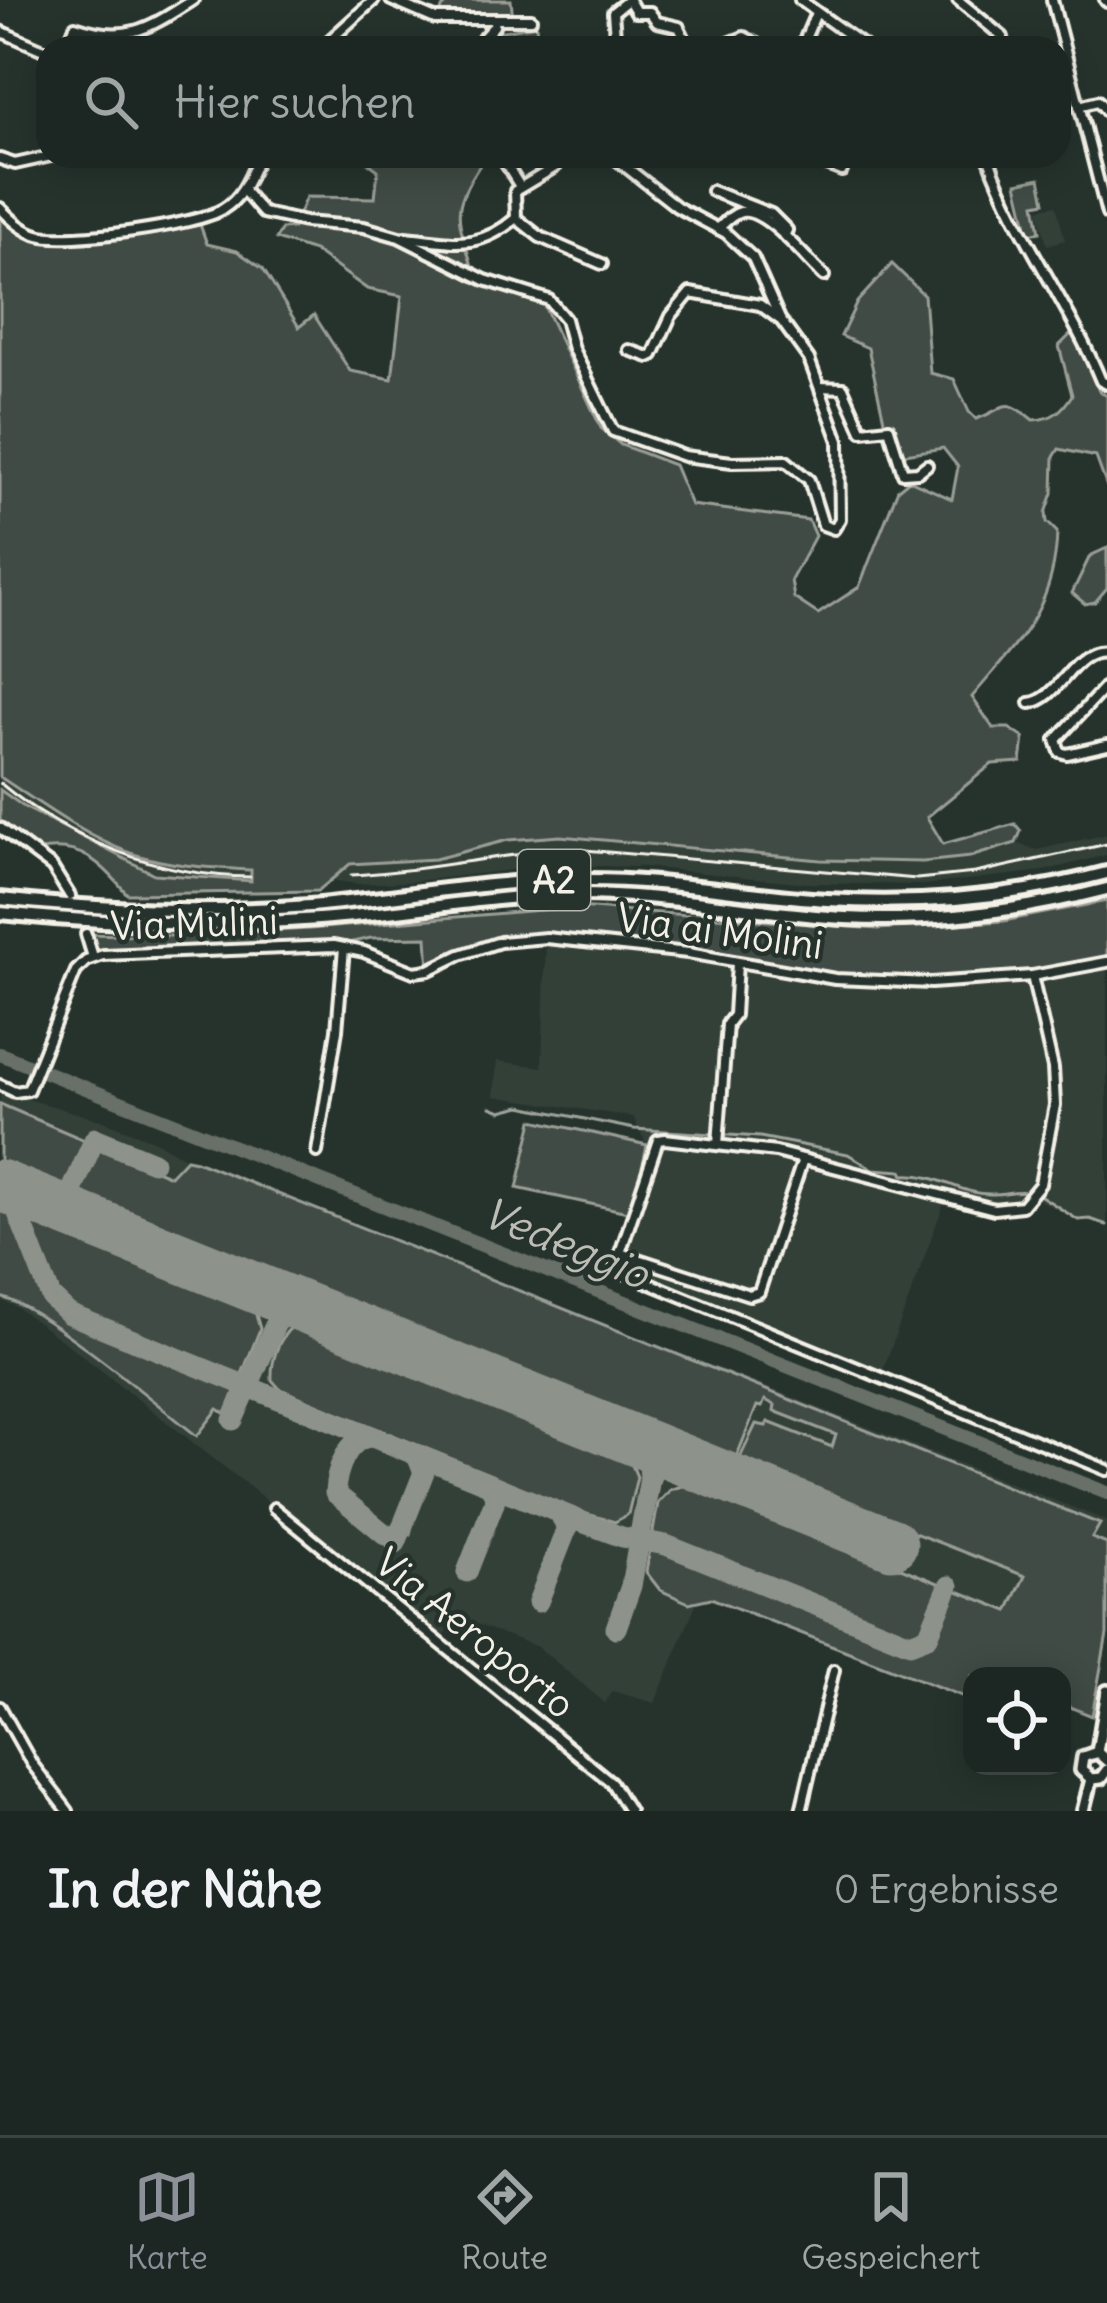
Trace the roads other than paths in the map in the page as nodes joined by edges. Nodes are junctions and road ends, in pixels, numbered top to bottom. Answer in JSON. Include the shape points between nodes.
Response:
{"nodes":[{"id":1,"x":374,"y":0,"type":"edge"},
{"id":2,"x":391,"y":0,"type":"edge"},
{"id":3,"x":628,"y":0,"type":"edge"},
{"id":4,"x":800,"y":0,"type":"edge"},
{"id":5,"x":958,"y":0,"type":"edge"},
{"id":6,"x":1052,"y":0,"type":"edge"},
{"id":7,"x":189,"y":1,"type":"edge"},
{"id":8,"x":816,"y":13,"type":"junction"},
{"id":9,"x":495,"y":19,"type":"junction"},
{"id":10,"x":530,"y":20,"type":"dead end"},
{"id":11,"x":0,"y":31,"type":"edge"},
{"id":12,"x":71,"y":36,"type":"edge"},
{"id":13,"x":120,"y":36,"type":"joint"},
{"id":14,"x":334,"y":36,"type":"edge"},
{"id":15,"x":485,"y":36,"type":"edge"},
{"id":16,"x":615,"y":36,"type":"edge"},
{"id":17,"x":683,"y":36,"type":"edge"},
{"id":18,"x":806,"y":36,"type":"edge"},
{"id":19,"x":850,"y":36,"type":"edge"},
{"id":20,"x":1002,"y":36,"type":"edge"},
{"id":21,"x":1060,"y":36,"type":"edge"},
{"id":22,"x":36,"y":47,"type":"edge"},
{"id":23,"x":1071,"y":77,"type":"edge"},
{"id":24,"x":1079,"y":106,"type":"junction"},
{"id":25,"x":1107,"y":112,"type":"edge"},
{"id":26,"x":0,"y":159,"type":"edge"},
{"id":27,"x":36,"y":159,"type":"edge"},
{"id":28,"x":254,"y":168,"type":"edge"},
{"id":29,"x":509,"y":168,"type":"edge"},
{"id":30,"x":554,"y":168,"type":"edge"},
{"id":31,"x":627,"y":168,"type":"edge"},
{"id":32,"x":835,"y":168,"type":"edge"},
{"id":33,"x":992,"y":168,"type":"edge"},
{"id":34,"x":842,"y":171,"type":"dead end"},
{"id":35,"x":520,"y":186,"type":"junction"},
{"id":36,"x":243,"y":190,"type":"junction"},
{"id":37,"x":712,"y":191,"type":"dead end"},
{"id":38,"x":0,"y":208,"type":"edge"},
{"id":39,"x":1107,"y":214,"type":"edge"},
{"id":40,"x":516,"y":218,"type":"junction"},
{"id":41,"x":718,"y":229,"type":"junction"},
{"id":42,"x":784,"y":236,"type":"junction"},
{"id":43,"x":399,"y":237,"type":"junction"},
{"id":44,"x":602,"y":264,"type":"dead end"},
{"id":45,"x":824,"y":276,"type":"dead end"},
{"id":46,"x":780,"y":319,"type":"junction"},
{"id":47,"x":629,"y":350,"type":"dead end"},
{"id":48,"x":1107,"y":384,"type":"edge"},
{"id":49,"x":820,"y":387,"type":"junction"},
{"id":50,"x":927,"y":465,"type":"dead end"},
{"id":51,"x":1107,"y":653,"type":"edge"},
{"id":52,"x":1107,"y":686,"type":"edge"},
{"id":53,"x":1030,"y":703,"type":"dead end"},
{"id":54,"x":1107,"y":745,"type":"edge"},
{"id":55,"x":0,"y":828,"type":"edge"},
{"id":56,"x":1107,"y":873,"type":"edge"},
{"id":57,"x":1107,"y":890,"type":"edge"},
{"id":58,"x":70,"y":896,"type":"dead end"},
{"id":59,"x":0,"y":899,"type":"edge"},
{"id":60,"x":0,"y":913,"type":"edge"},
{"id":61,"x":86,"y":934,"type":"dead end"},
{"id":62,"x":339,"y":947,"type":"junction"},
{"id":63,"x":93,"y":957,"type":"junction"},
{"id":64,"x":1107,"y":962,"type":"edge"},
{"id":65,"x":737,"y":963,"type":"junction"},
{"id":66,"x":1032,"y":976,"type":"junction"},
{"id":67,"x":0,"y":1085,"type":"edge"},
{"id":68,"x":718,"y":1144,"type":"junction"},
{"id":69,"x":317,"y":1152,"type":"dead end"},
{"id":70,"x":803,"y":1159,"type":"junction"},
{"id":71,"x":615,"y":1269,"type":"dead end"},
{"id":72,"x":1107,"y":1470,"type":"edge"},
{"id":73,"x":274,"y":1508,"type":"dead end"},
{"id":74,"x":834,"y":1670,"type":"dead end"},
{"id":75,"x":1107,"y":1691,"type":"edge"},
{"id":76,"x":1106,"y":1705,"type":"edge"},
{"id":77,"x":0,"y":1707,"type":"edge"},
{"id":78,"x":1097,"y":1752,"type":"junction"},
{"id":79,"x":1107,"y":1761,"type":"edge"},
{"id":80,"x":1107,"y":1770,"type":"edge"},
{"id":81,"x":1091,"y":1779,"type":"junction"},
{"id":82,"x":68,"y":1811,"type":"edge"},
{"id":83,"x":629,"y":1811,"type":"edge"},
{"id":84,"x":801,"y":1811,"type":"edge"},
{"id":85,"x":1084,"y":1811,"type":"edge"}],
"edges":[{"from":1,"to":14,"type":"street"},
{"from":2,"to":9,"type":"street","via":[[436,20]]},
{"from":3,"to":16,"type":"street","via":[[613,12]]},
{"from":3,"to":17,"type":"street"},
{"from":4,"to":8,"type":"street"},
{"from":5,"to":20,"type":"street"},
{"from":6,"to":21,"type":"street"},
{"from":7,"to":13,"type":"street","via":[[163,23]]},
{"from":8,"to":18,"type":"street"},
{"from":8,"to":19,"type":"street"},
{"from":9,"to":10,"type":"street"},
{"from":9,"to":15,"type":"street"},
{"from":11,"to":22,"type":"street"},
{"from":12,"to":13,"type":"street","via":[[75,26]]},
{"from":23,"to":24,"type":"street"},
{"from":24,"to":25,"type":"street","via":[[1098,101]]},
{"from":24,"to":39,"type":"street"},
{"from":26,"to":27,"type":"street"},
{"from":28,"to":36,"type":"street"},
{"from":29,"to":35,"type":"street"},
{"from":30,"to":35,"type":"street"},
{"from":31,"to":41,"type":"street"},
{"from":32,"to":34,"type":"street"},
{"from":33,"to":48,"type":"street"},
{"from":35,"to":40,"type":"street"},
{"from":36,"to":38,"type":"street","via":[[212,215],[124,234],[51,238],[27,231]]},
{"from":36,"to":43,"type":"street","via":[[263,213]]},
{"from":37,"to":42,"type":"street","via":[[771,214]]},
{"from":40,"to":43,"type":"street","via":[[469,242]]},
{"from":40,"to":44,"type":"street"},
{"from":41,"to":42,"type":"street","via":[[736,213],[753,212]]},
{"from":41,"to":46,"type":"street","via":[[753,258]]},
{"from":42,"to":45,"type":"street"},
{"from":43,"to":49,"type":"street","via":[[553,303],[613,431],[701,458],[786,461],[808,479],[824,525],[834,530],[839,441]]},
{"from":46,"to":47,"type":"street","via":[[760,305],[690,292],[653,355]]},
{"from":46,"to":49,"type":"street"},
{"from":49,"to":50,"type":"street","via":[[843,388],[862,431],[889,428],[903,472]]},
{"from":51,"to":53,"type":"street","via":[[1086,656],[1042,701]]},
{"from":52,"to":54,"type":"street","via":[[1056,740],[1067,754]]},
{"from":55,"to":58,"type":"street","via":[[52,867]]},
{"from":56,"to":59,"type":"highway","number":"A2","via":[[926,902],[579,880],[223,910]]},
{"from":57,"to":60,"type":"highway","number":"A2","via":[[999,911],[897,919],[574,894],[226,924]]},
{"from":61,"to":63,"type":"street"},
{"from":62,"to":63,"type":"street","name":"Via Mulini"},
{"from":62,"to":65,"type":"street","name":"Via ai Molini","via":[[414,972],[525,938]]},
{"from":62,"to":69,"type":"street","via":[[337,1030]]},
{"from":63,"to":67,"type":"street","name":"Via Mulini","via":[[76,971],[28,1090]]},
{"from":64,"to":66,"type":"street","name":"Via ai Molini"},
{"from":65,"to":66,"type":"street","name":"Via ai Molini","via":[[836,979]]},
{"from":65,"to":68,"type":"street"},
{"from":66,"to":70,"type":"street","via":[[1056,1092],[1036,1193],[1022,1206],[994,1209]]},
{"from":68,"to":70,"type":"street"},
{"from":68,"to":70,"type":"street","via":[[658,1140],[620,1253],[759,1292]]},
{"from":71,"to":72,"type":"street"},
{"from":73,"to":83,"type":"street","name":"Via Aeroporto","via":[[611,1782]]},
{"from":74,"to":84,"type":"street"},
{"from":75,"to":76,"type":"main road"},
{"from":76,"to":78,"type":"main road"},
{"from":77,"to":82,"type":"street"},
{"from":78,"to":79,"type":"main road"},
{"from":78,"to":81,"type":"main road","via":[[1081,1761]]},
{"from":80,"to":81,"type":"main road"},
{"from":81,"to":85,"type":"main road"}]}
